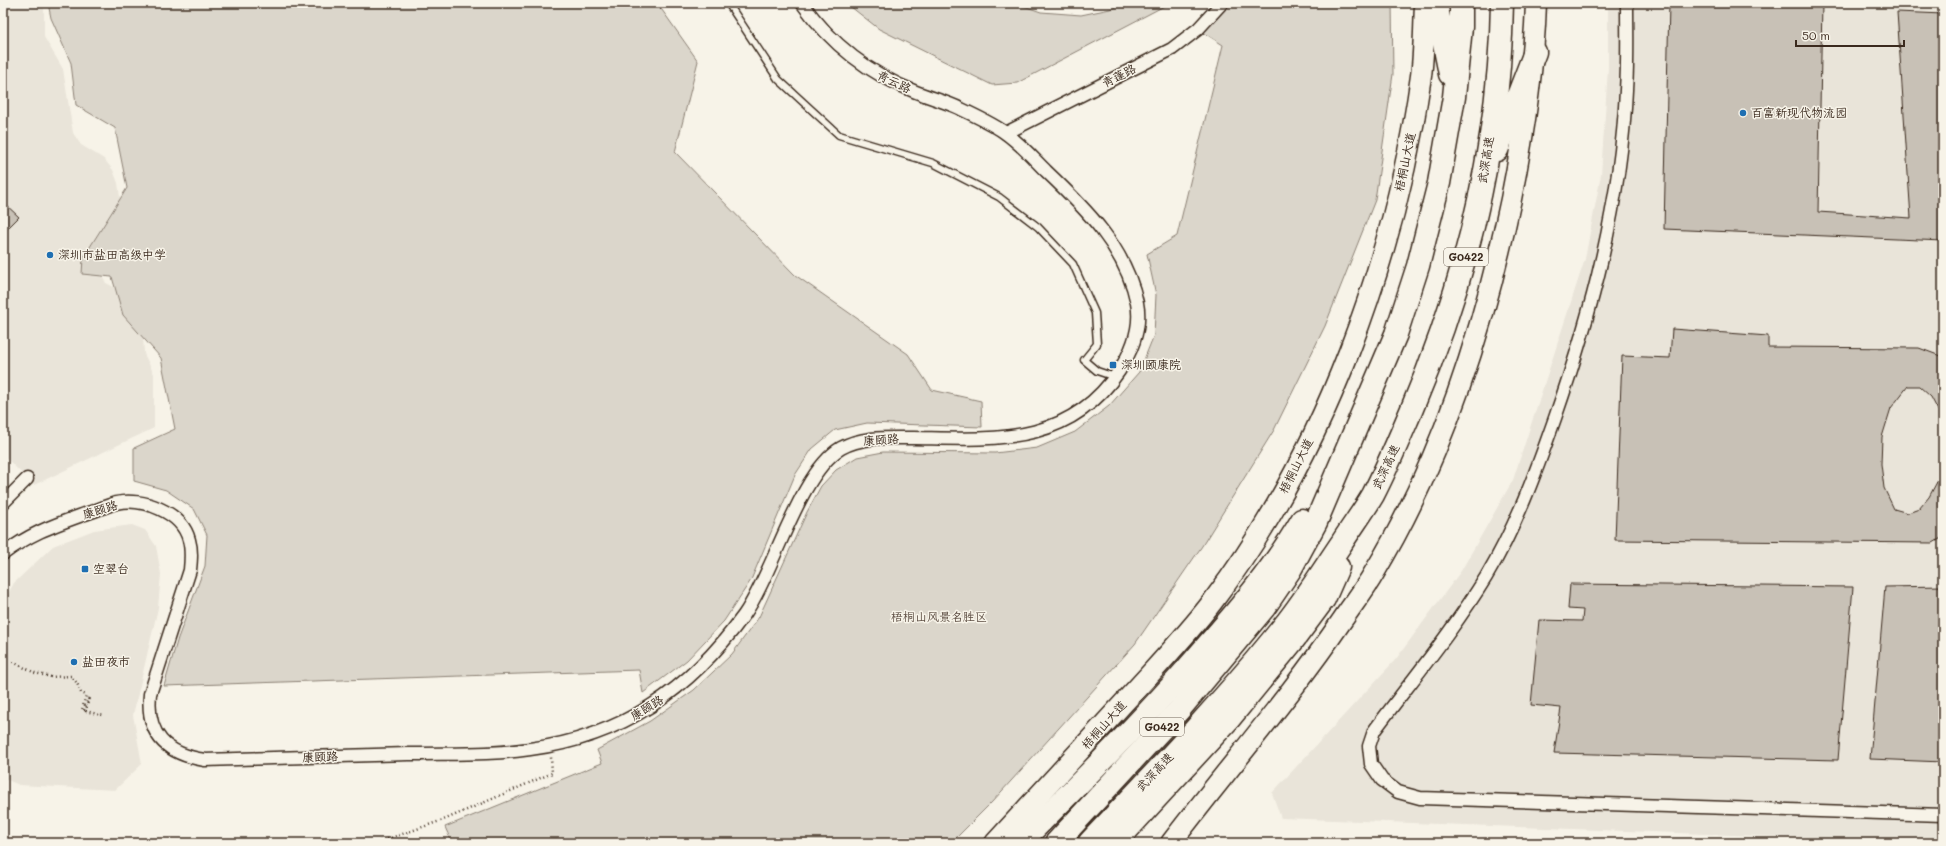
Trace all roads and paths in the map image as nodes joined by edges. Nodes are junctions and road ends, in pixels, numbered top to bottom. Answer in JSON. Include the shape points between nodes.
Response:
{"nodes":[{"id":1,"x":728,"y":3,"type":"edge"},
{"id":2,"x":802,"y":3,"type":"edge"},
{"id":3,"x":1222,"y":3,"type":"edge"},
{"id":4,"x":1425,"y":3,"type":"edge"},
{"id":5,"x":1436,"y":3,"type":"edge"},
{"id":6,"x":1461,"y":3,"type":"edge"},
{"id":7,"x":1502,"y":3,"type":"edge"},
{"id":8,"x":1536,"y":3,"type":"edge"},
{"id":9,"x":1627,"y":3,"type":"edge"},
{"id":10,"x":1535,"y":52,"type":"junction"},
{"id":11,"x":1454,"y":97,"type":"junction"},
{"id":12,"x":1006,"y":133,"type":"junction"},
{"id":13,"x":1482,"y":191,"type":"junction"},
{"id":14,"x":1115,"y":377,"type":"junction"},
{"id":15,"x":1359,"y":421,"type":"junction"},
{"id":16,"x":27,"y":479,"type":"dead end"},
{"id":17,"x":1372,"y":496,"type":"junction"},
{"id":18,"x":3,"y":503,"type":"edge"},
{"id":19,"x":3,"y":554,"type":"edge"},
{"id":20,"x":13,"y":662,"type":"dead end"},
{"id":21,"x":104,"y":716,"type":"dead end"},
{"id":22,"x":551,"y":746,"type":"junction"},
{"id":23,"x":1943,"y":815,"type":"edge"},
{"id":24,"x":1188,"y":820,"type":"junction"},
{"id":25,"x":376,"y":843,"type":"edge"},
{"id":26,"x":995,"y":843,"type":"edge"},
{"id":27,"x":1020,"y":843,"type":"edge"},
{"id":28,"x":1056,"y":843,"type":"edge"},
{"id":29,"x":1088,"y":843,"type":"edge"},
{"id":30,"x":1115,"y":843,"type":"edge"},
{"id":31,"x":1167,"y":843,"type":"edge"},
{"id":32,"x":1171,"y":843,"type":"edge"}],
"edges":[{"from":1,"to":14,"type":"lane","via":[[778,79],[839,135],[933,163],[999,197],[1038,227],[1073,264],[1095,314],[1097,344],[1084,360],[1097,371]]},
{"from":2,"to":12,"type":"street","name":"青云路","via":[[831,38],[855,60],[876,74],[959,108]]},
{"from":3,"to":12,"type":"street","name":"青蓬路","via":[[1198,29],[1172,49]]},
{"from":4,"to":26,"type":"main road","name":"梧桐山大道","via":[[1421,74],[1405,169],[1383,254],[1355,334],[1324,409],[1293,474],[1257,536],[1213,601],[1166,657]]},
{"from":5,"to":11,"type":"highway"},
{"from":6,"to":11,"type":"highway","name":"武深高速","number":"G0422"},
{"from":7,"to":13,"type":"highway","name":"武深高速","number":"G0422","via":[[1495,106]]},
{"from":8,"to":10,"type":"main road"},
{"from":9,"to":23,"type":"street","via":[[1626,91],[1616,185],[1601,269],[1570,375],[1538,467],[1512,527],[1486,577],[1459,617],[1374,731],[1369,746],[1371,764],[1382,780],[1398,792],[1420,798]]},
{"from":10,"to":13,"type":"highway"},
{"from":10,"to":24,"type":"main road","via":[[1518,163],[1498,264],[1473,351],[1413,503],[1374,574],[1314,662]]},
{"from":11,"to":15,"type":"highway","name":"武深高速","number":"G0422","via":[[1439,183],[1418,266],[1396,334]]},
{"from":12,"to":14,"type":"street","name":"康颐路","via":[[1101,227],[1125,267],[1133,288],[1139,318],[1135,339]]},
{"from":13,"to":17,"type":"highway","name":"武深高速","number":"G0422","via":[[1451,307],[1427,373]]},
{"from":14,"to":22,"type":"street","name":"康颐路","via":[[1100,394],[1067,419],[1032,433],[988,439],[886,438],[852,443],[839,450],[827,459],[804,494],[750,606],[726,640],[706,662],[683,684],[632,718],[581,739]]},
{"from":15,"to":27,"type":"highway","via":[[1293,536],[1240,608],[1112,750]]},
{"from":15,"to":28,"type":"highway","name":"武深高速","number":"G0422","via":[[1316,522],[1290,570],[1264,608],[1179,710]]},
{"from":16,"to":18,"type":"street"},
{"from":17,"to":29,"type":"highway","name":"武深高速","number":"G0422","via":[[1284,626],[1189,736]]},
{"from":17,"to":30,"type":"highway","via":[[1324,598],[1292,642],[1229,719]]},
{"from":19,"to":22,"type":"street","name":"康颐路","via":[[42,529],[117,503],[154,506],[169,514],[181,526],[189,539],[190,570],[150,694],[148,709],[152,726],[162,742],[173,752],[187,758],[205,760],[526,750]]},
{"from":20,"to":21,"type":"path","via":[[35,673],[51,677],[71,676],[81,693],[86,695],[82,710],[89,697],[86,712]]},
{"from":22,"to":25,"type":"path","via":[[552,773],[446,819]]},
{"from":24,"to":31,"type":"main road"},
{"from":24,"to":32,"type":"main road"}]}
